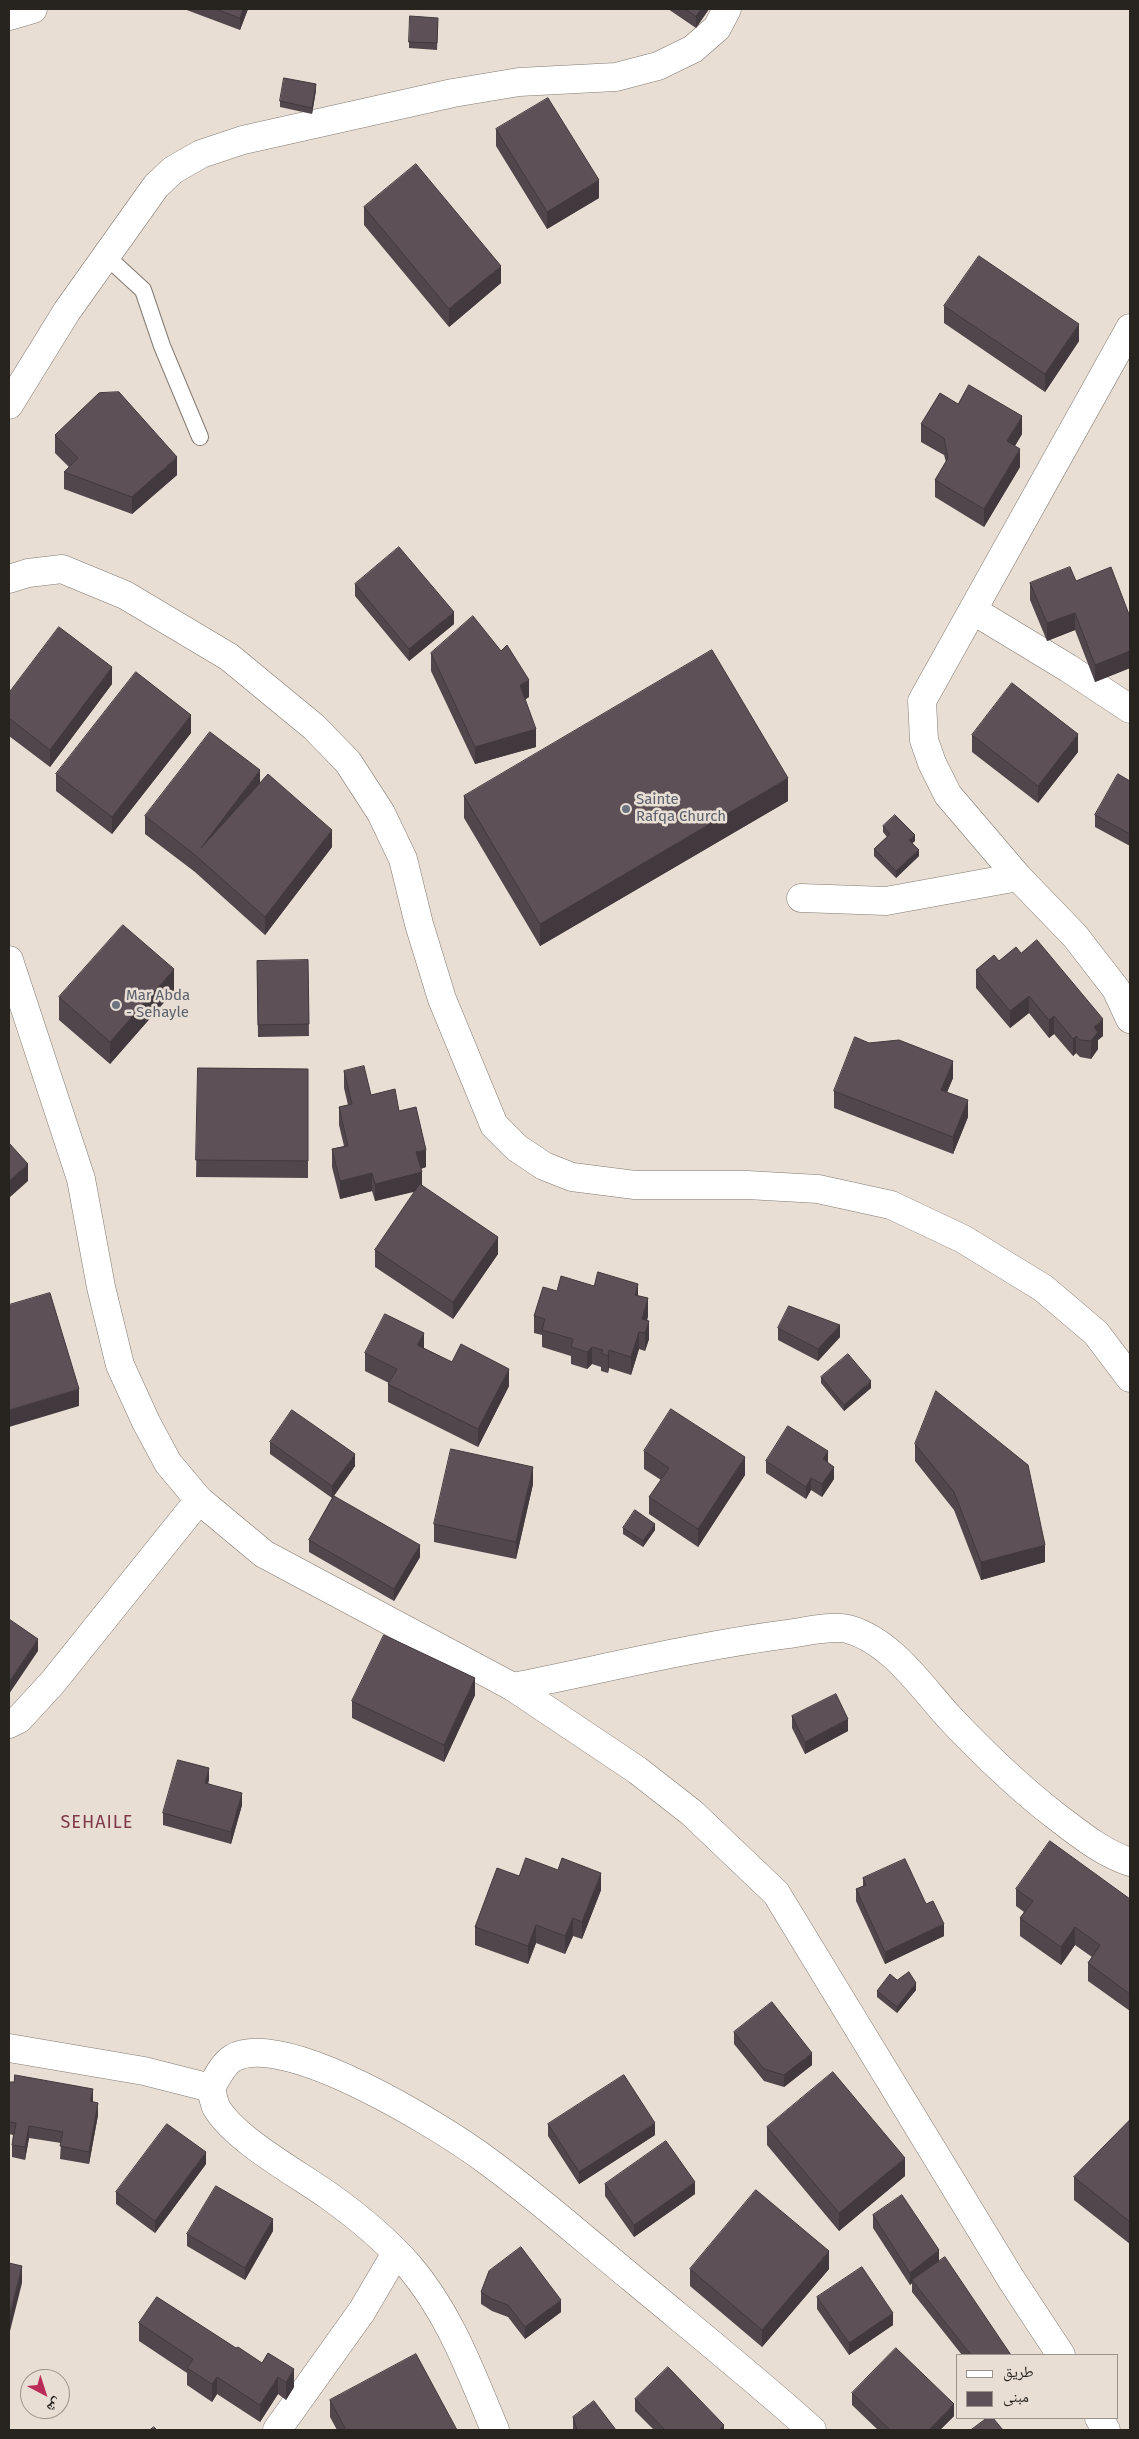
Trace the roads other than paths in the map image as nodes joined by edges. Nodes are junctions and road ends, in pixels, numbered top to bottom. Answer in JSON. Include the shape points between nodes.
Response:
{"nodes":[{"id":1,"x":33,"y":9,"type":"edge"},
{"id":2,"x":727,"y":9,"type":"edge"},
{"id":3,"x":9,"y":16,"type":"edge"},
{"id":4,"x":106,"y":256,"type":"junction"},
{"id":5,"x":1130,"y":328,"type":"edge"},
{"id":6,"x":19,"y":373,"type":"edge"},
{"id":7,"x":9,"y":405,"type":"edge"},
{"id":8,"x":200,"y":438,"type":"dead end"},
{"id":9,"x":9,"y":579,"type":"edge"},
{"id":10,"x":974,"y":611,"type":"junction"},
{"id":11,"x":1130,"y":709,"type":"edge"},
{"id":12,"x":1018,"y":877,"type":"junction"},
{"id":13,"x":801,"y":898,"type":"dead end"},
{"id":14,"x":9,"y":960,"type":"edge"},
{"id":15,"x":1130,"y":1019,"type":"edge"},
{"id":16,"x":1130,"y":1378,"type":"edge"},
{"id":17,"x":199,"y":1500,"type":"junction"},
{"id":18,"x":513,"y":1687,"type":"junction"},
{"id":19,"x":9,"y":1724,"type":"edge"},
{"id":20,"x":1130,"y":1862,"type":"edge"},
{"id":21,"x":9,"y":2048,"type":"edge"},
{"id":22,"x":210,"y":2088,"type":"junction"},
{"id":23,"x":396,"y":2253,"type":"junction"},
{"id":24,"x":1060,"y":2354,"type":"edge"},
{"id":25,"x":1100,"y":2419,"type":"edge"},
{"id":26,"x":277,"y":2430,"type":"edge"},
{"id":27,"x":495,"y":2430,"type":"edge"},
{"id":28,"x":812,"y":2430,"type":"edge"},
{"id":29,"x":1106,"y":2430,"type":"edge"}],
"edges":[{"from":1,"to":3,"type":"street"},
{"from":2,"to":4,"type":"street","via":[[717,28],[693,49],[658,66],[616,77],[519,82],[453,94],[243,140],[201,154],[173,170],[156,186]]},
{"from":4,"to":6,"type":"street"},
{"from":4,"to":8,"type":"lane","via":[[143,290]]},
{"from":5,"to":10,"type":"street"},
{"from":6,"to":7,"type":"street"},
{"from":9,"to":16,"type":"street","via":[[62,569],[125,595],[229,657],[314,727],[348,762],[381,813],[403,859],[442,1000],[494,1125],[517,1148],[544,1166],[572,1177],[635,1185],[818,1189],[891,1205],[963,1239],[1043,1288],[1096,1333]]},
{"from":10,"to":11,"type":"street"},
{"from":10,"to":12,"type":"street","via":[[922,701],[924,740],[948,795]]},
{"from":12,"to":13,"type":"street","via":[[886,901]]},
{"from":12,"to":15,"type":"street","via":[[1075,936],[1116,989]]},
{"from":14,"to":17,"type":"street","via":[[81,1179],[100,1288],[120,1365],[168,1463]]},
{"from":17,"to":18,"type":"street","via":[[264,1554]]},
{"from":17,"to":19,"type":"street","via":[[53,1682],[18,1719]]},
{"from":18,"to":20,"type":"street","via":[[705,1647],[846,1629],[875,1641],[911,1673],[996,1767],[1028,1795],[1089,1842]]},
{"from":18,"to":24,"type":"street","via":[[636,1770],[692,1813],[776,1893],[1011,2279]]},
{"from":21,"to":22,"type":"street","via":[[144,2071]]},
{"from":22,"to":23,"type":"street","via":[[216,2106],[245,2138],[331,2198],[378,2234]]},
{"from":22,"to":28,"type":"street","via":[[233,2058],[253,2053],[283,2056],[327,2069],[436,2126],[486,2159],[534,2197]]},
{"from":23,"to":26,"type":"street","via":[[362,2310]]},
{"from":23,"to":27,"type":"street","via":[[434,2298],[454,2333]]},
{"from":25,"to":29,"type":"street"}]}
